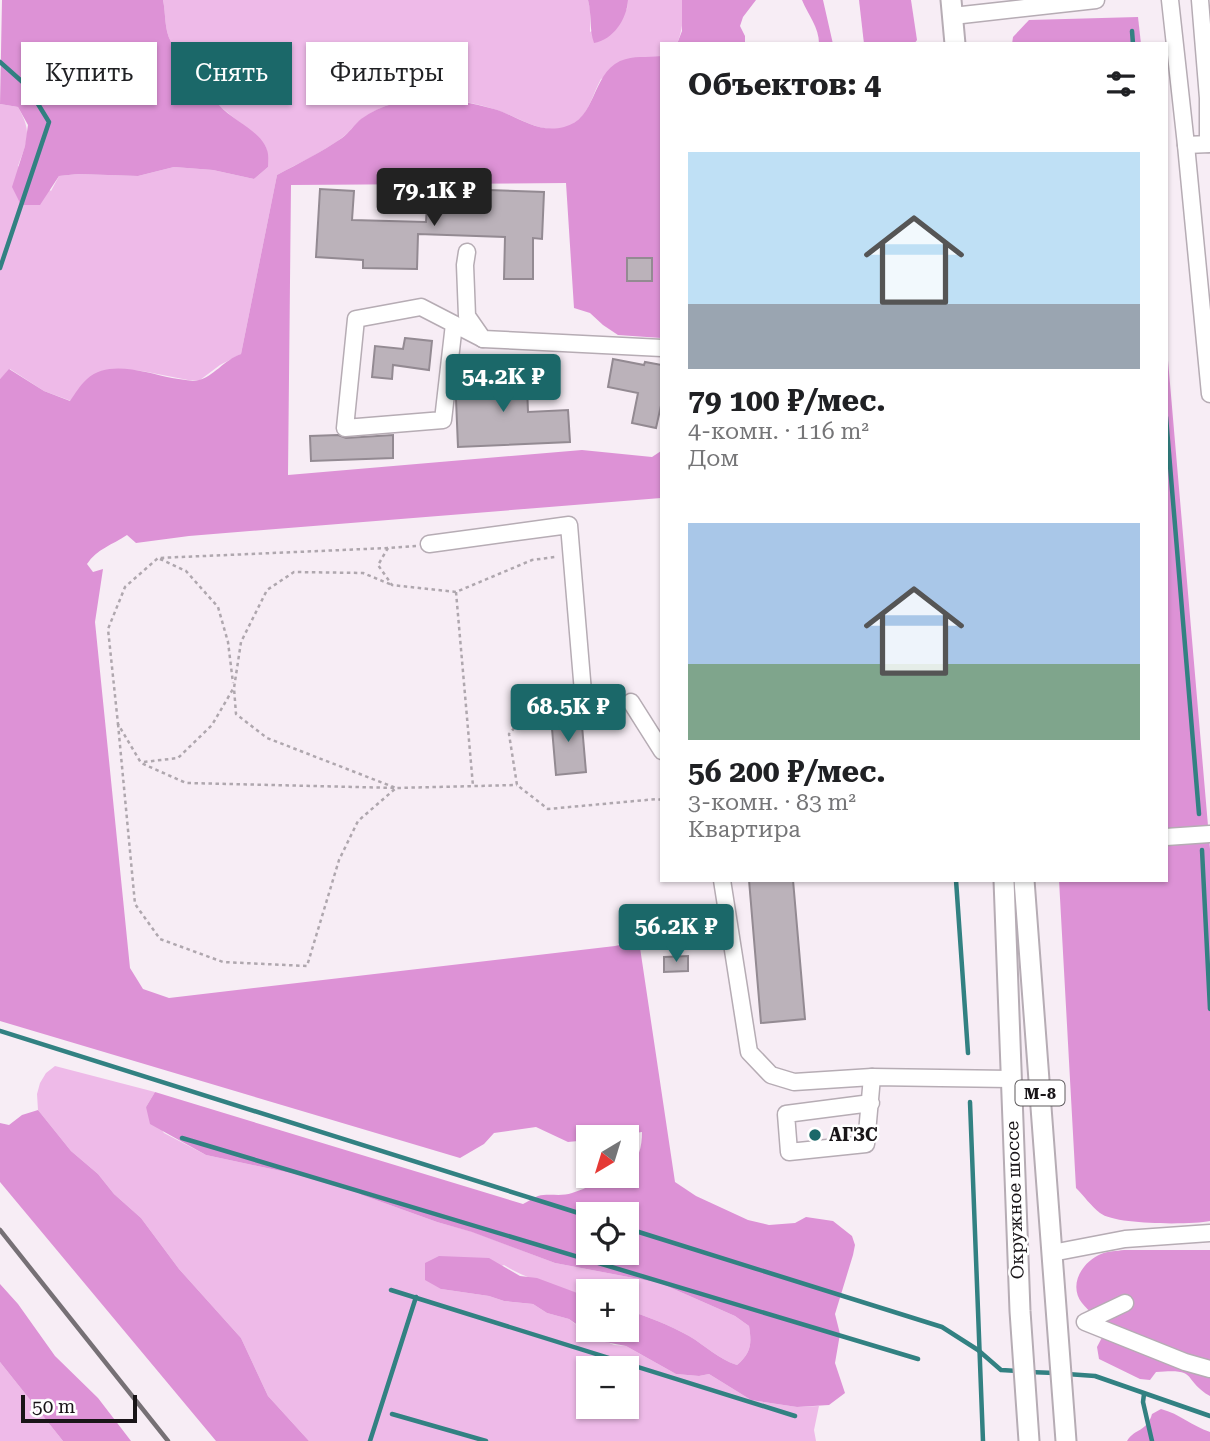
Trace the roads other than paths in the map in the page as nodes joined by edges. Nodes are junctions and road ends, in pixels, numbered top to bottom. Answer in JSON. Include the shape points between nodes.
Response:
{"nodes":[{"id":1,"x":1096,"y":0,"type":"edge"},
{"id":2,"x":1170,"y":0,"type":"edge"},
{"id":3,"x":1200,"y":0,"type":"edge"},
{"id":4,"x":952,"y":8,"type":"edge"},
{"id":5,"x":955,"y":42,"type":"edge"},
{"id":6,"x":1209,"y":98,"type":"edge"},
{"id":7,"x":1209,"y":144,"type":"edge"},
{"id":8,"x":1186,"y":145,"type":"junction"},
{"id":9,"x":467,"y":253,"type":"dead end"},
{"id":10,"x":454,"y":324,"type":"junction"},
{"id":11,"x":483,"y":340,"type":"junction"},
{"id":12,"x":660,"y":348,"type":"edge"},
{"id":13,"x":1210,"y":394,"type":"edge"},
{"id":14,"x":429,"y":544,"type":"road end"},
{"id":15,"x":631,"y":702,"type":"road end"},
{"id":16,"x":584,"y":704,"type":"road end"},
{"id":17,"x":660,"y":748,"type":"edge"},
{"id":18,"x":1210,"y":834,"type":"edge"},
{"id":19,"x":1168,"y":837,"type":"edge"},
{"id":20,"x":722,"y":882,"type":"edge"},
{"id":21,"x":1004,"y":882,"type":"edge"},
{"id":22,"x":1024,"y":882,"type":"edge"},
{"id":23,"x":872,"y":1077,"type":"junction"},
{"id":24,"x":1010,"y":1079,"type":"junction"},
{"id":25,"x":871,"y":1103,"type":"junction"},
{"id":26,"x":1210,"y":1233,"type":"edge"},
{"id":27,"x":1052,"y":1253,"type":"junction"},
{"id":28,"x":1125,"y":1303,"type":"dead end"},
{"id":29,"x":1210,"y":1369,"type":"edge"},
{"id":30,"x":1029,"y":1440,"type":"edge"},
{"id":31,"x":1066,"y":1441,"type":"edge"}],
"edges":[{"from":1,"to":4,"type":"lane"},
{"from":2,"to":8,"type":"lane"},
{"from":3,"to":6,"type":"lane"},
{"from":4,"to":5,"type":"main road"},
{"from":6,"to":7,"type":"lane"},
{"from":7,"to":8,"type":"lane"},
{"from":8,"to":13,"type":"lane"},
{"from":9,"to":11,"type":"lane","via":[[467,316]]},
{"from":10,"to":10,"type":"lane","via":[[421,307],[356,319],[345,428],[443,420]]},
{"from":10,"to":11,"type":"lane"},
{"from":11,"to":12,"type":"lane"},
{"from":14,"to":16,"type":"lane","via":[[569,525]]},
{"from":15,"to":17,"type":"lane"},
{"from":18,"to":19,"type":"lane"},
{"from":20,"to":23,"type":"lane","via":[[749,1052],[771,1075],[794,1082]]},
{"from":21,"to":24,"type":"main road","name":"Окружное шоссе","number":"М-8"},
{"from":22,"to":27,"type":"main road","name":"Окружное шоссе","number":"М-8"},
{"from":23,"to":24,"type":"lane"},
{"from":23,"to":25,"type":"lane"},
{"from":24,"to":30,"type":"main road","name":"Окружное шоссе","number":"М-8"},
{"from":25,"to":25,"type":"lane","via":[[786,1114],[789,1152],[866,1144]]},
{"from":26,"to":27,"type":"lane","via":[[1125,1239]]},
{"from":27,"to":31,"type":"main road","name":"Окружное шоссе","number":"М-8"},
{"from":28,"to":29,"type":"lane","via":[[1085,1322]]}]}
